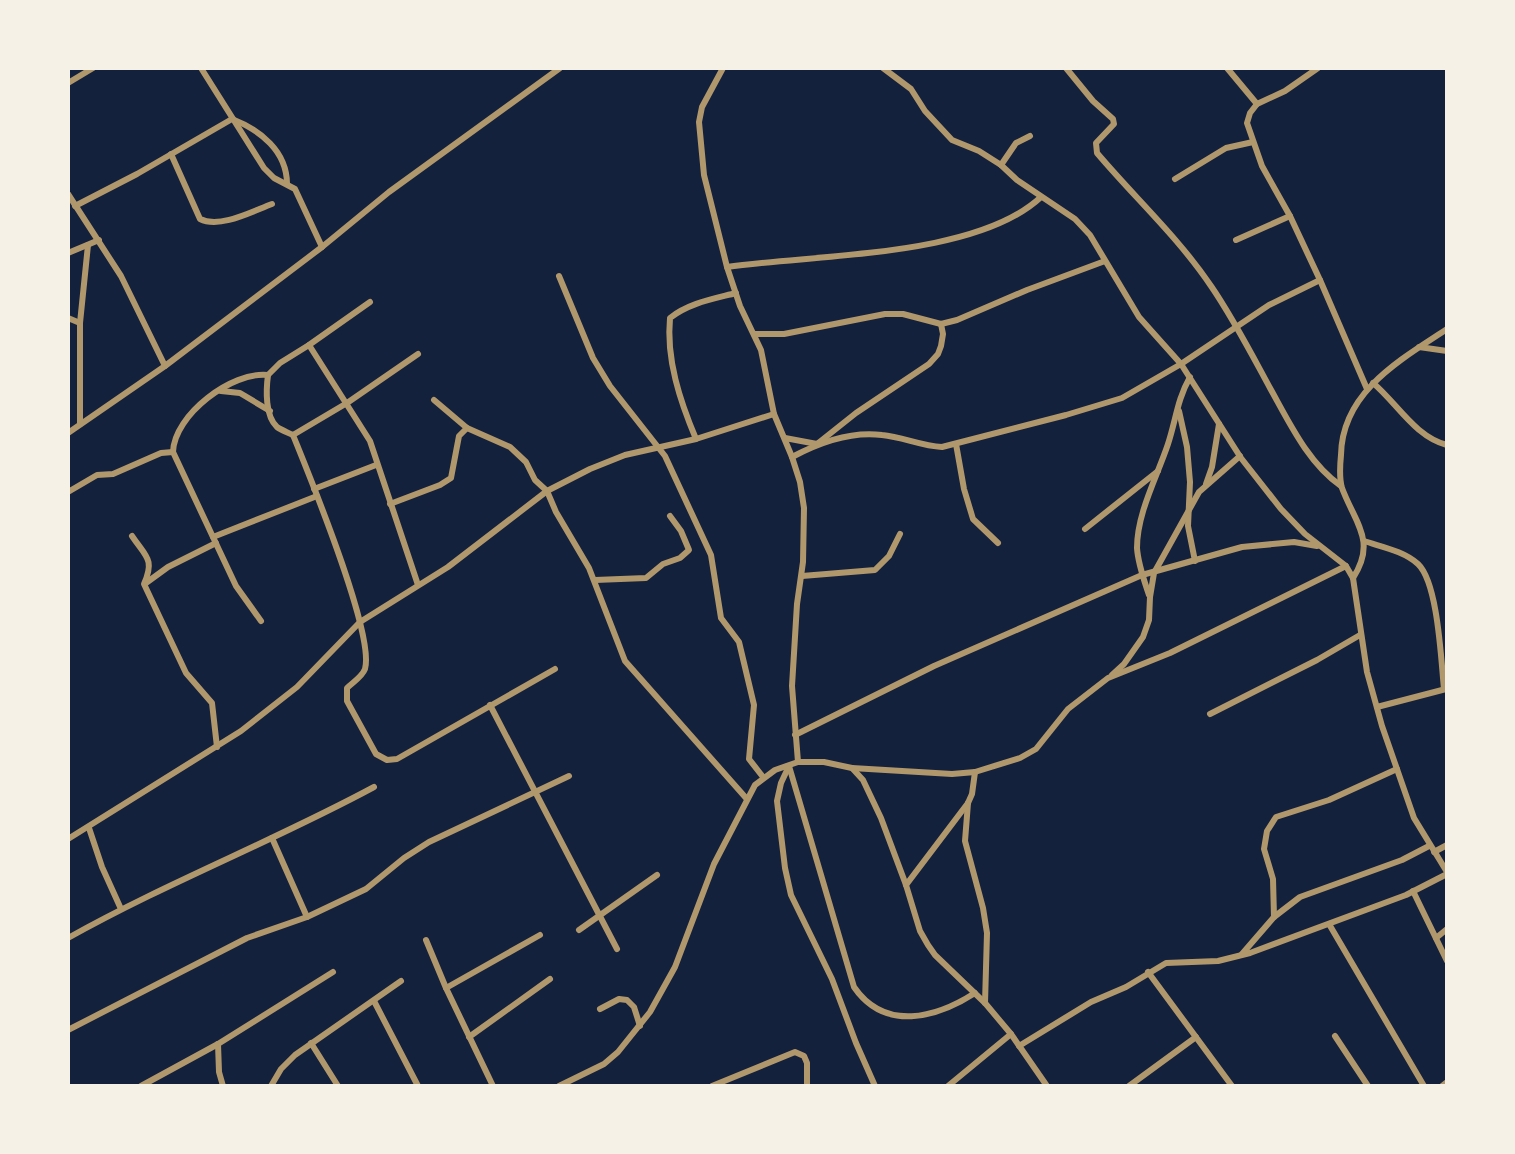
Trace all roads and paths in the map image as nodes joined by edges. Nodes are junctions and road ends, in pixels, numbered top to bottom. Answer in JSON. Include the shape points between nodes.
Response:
{"nodes":[{"id":1,"x":93,"y":68,"type":"edge"},
{"id":2,"x":201,"y":68,"type":"edge"},
{"id":3,"x":560,"y":68,"type":"edge"},
{"id":4,"x":723,"y":68,"type":"edge"},
{"id":5,"x":883,"y":68,"type":"edge"},
{"id":6,"x":1066,"y":68,"type":"edge"},
{"id":7,"x":1227,"y":68,"type":"edge"},
{"id":8,"x":1315,"y":69,"type":"edge"},
{"id":9,"x":68,"y":83,"type":"edge"},
{"id":10,"x":1257,"y":104,"type":"junction"},
{"id":11,"x":232,"y":119,"type":"junction"},
{"id":12,"x":1030,"y":136,"type":"dead end"},
{"id":13,"x":1253,"y":142,"type":"junction"},
{"id":14,"x":171,"y":154,"type":"junction"},
{"id":15,"x":1001,"y":165,"type":"junction"},
{"id":16,"x":1175,"y":179,"type":"dead end"},
{"id":17,"x":287,"y":184,"type":"junction"},
{"id":18,"x":68,"y":194,"type":"edge"},
{"id":19,"x":1041,"y":197,"type":"junction"},
{"id":20,"x":272,"y":204,"type":"dead end"},
{"id":21,"x":75,"y":206,"type":"junction"},
{"id":22,"x":1290,"y":216,"type":"junction"},
{"id":23,"x":99,"y":240,"type":"junction"},
{"id":24,"x":1236,"y":240,"type":"dead end"},
{"id":25,"x":88,"y":245,"type":"junction"},
{"id":26,"x":322,"y":247,"type":"junction"},
{"id":27,"x":68,"y":253,"type":"edge"},
{"id":28,"x":1105,"y":261,"type":"junction"},
{"id":29,"x":727,"y":267,"type":"junction"},
{"id":30,"x":559,"y":276,"type":"dead end"},
{"id":31,"x":1320,"y":279,"type":"junction"},
{"id":32,"x":736,"y":293,"type":"junction"},
{"id":33,"x":370,"y":302,"type":"dead end"},
{"id":34,"x":68,"y":318,"type":"edge"},
{"id":35,"x":80,"y":323,"type":"junction"},
{"id":36,"x":941,"y":324,"type":"junction"},
{"id":37,"x":1237,"y":326,"type":"junction"},
{"id":38,"x":1447,"y":329,"type":"edge"},
{"id":39,"x":754,"y":334,"type":"junction"},
{"id":40,"x":309,"y":345,"type":"junction"},
{"id":41,"x":1419,"y":347,"type":"junction"},
{"id":42,"x":1447,"y":351,"type":"edge"},
{"id":43,"x":418,"y":354,"type":"dead end"},
{"id":44,"x":1181,"y":364,"type":"junction"},
{"id":45,"x":165,"y":366,"type":"junction"},
{"id":46,"x":268,"y":375,"type":"junction"},
{"id":47,"x":1190,"y":377,"type":"junction"},
{"id":48,"x":1373,"y":383,"type":"junction"},
{"id":49,"x":1367,"y":389,"type":"junction"},
{"id":50,"x":219,"y":391,"type":"junction"},
{"id":51,"x":434,"y":400,"type":"dead end"},
{"id":52,"x":347,"y":404,"type":"junction"},
{"id":53,"x":1178,"y":405,"type":"junction"},
{"id":54,"x":270,"y":411,"type":"junction"},
{"id":55,"x":774,"y":414,"type":"junction"},
{"id":56,"x":80,"y":424,"type":"junction"},
{"id":57,"x":1219,"y":424,"type":"junction"},
{"id":58,"x":467,"y":428,"type":"junction"},
{"id":59,"x":68,"y":433,"type":"edge"},
{"id":60,"x":293,"y":435,"type":"junction"},
{"id":61,"x":785,"y":438,"type":"junction"},
{"id":62,"x":696,"y":439,"type":"junction"},
{"id":63,"x":817,"y":444,"type":"junction"},
{"id":64,"x":956,"y":444,"type":"junction"},
{"id":65,"x":1447,"y":445,"type":"edge"},
{"id":66,"x":658,"y":448,"type":"junction"},
{"id":67,"x":173,"y":452,"type":"junction"},
{"id":68,"x":1240,"y":456,"type":"junction"},
{"id":69,"x":792,"y":457,"type":"junction"},
{"id":70,"x":376,"y":465,"type":"junction"},
{"id":71,"x":1159,"y":470,"type":"junction"},
{"id":72,"x":1205,"y":485,"type":"junction"},
{"id":73,"x":1341,"y":486,"type":"junction"},
{"id":74,"x":547,"y":491,"type":"junction"},
{"id":75,"x":68,"y":492,"type":"edge"},
{"id":76,"x":315,"y":492,"type":"junction"},
{"id":77,"x":390,"y":504,"type":"junction"},
{"id":78,"x":1190,"y":508,"type":"junction"},
{"id":79,"x":670,"y":516,"type":"dead end"},
{"id":80,"x":1085,"y":529,"type":"dead end"},
{"id":81,"x":900,"y":534,"type":"dead end"},
{"id":82,"x":132,"y":536,"type":"dead end"},
{"id":83,"x":214,"y":540,"type":"junction"},
{"id":84,"x":1364,"y":541,"type":"junction"},
{"id":85,"x":998,"y":543,"type":"dead end"},
{"id":86,"x":1321,"y":546,"type":"junction"},
{"id":87,"x":1195,"y":561,"type":"junction"},
{"id":88,"x":1346,"y":566,"type":"junction"},
{"id":89,"x":1154,"y":573,"type":"junction"},
{"id":90,"x":1142,"y":575,"type":"junction"},
{"id":91,"x":802,"y":576,"type":"junction"},
{"id":92,"x":1353,"y":578,"type":"junction"},
{"id":93,"x":595,"y":580,"type":"junction"},
{"id":94,"x":144,"y":584,"type":"junction"},
{"id":95,"x":418,"y":585,"type":"junction"},
{"id":96,"x":1150,"y":597,"type":"junction"},
{"id":97,"x":261,"y":621,"type":"dead end"},
{"id":98,"x":360,"y":622,"type":"junction"},
{"id":99,"x":1360,"y":635,"type":"junction"},
{"id":100,"x":555,"y":669,"type":"dead end"},
{"id":101,"x":1108,"y":678,"type":"junction"},
{"id":102,"x":1446,"y":689,"type":"edge"},
{"id":103,"x":490,"y":705,"type":"junction"},
{"id":104,"x":1377,"y":707,"type":"junction"},
{"id":105,"x":1210,"y":714,"type":"dead end"},
{"id":106,"x":795,"y":735,"type":"junction"},
{"id":107,"x":217,"y":747,"type":"junction"},
{"id":108,"x":798,"y":762,"type":"junction"},
{"id":109,"x":789,"y":766,"type":"junction"},
{"id":110,"x":852,"y":768,"type":"junction"},
{"id":111,"x":1397,"y":769,"type":"junction"},
{"id":112,"x":975,"y":772,"type":"junction"},
{"id":113,"x":569,"y":776,"type":"dead end"},
{"id":114,"x":763,"y":777,"type":"junction"},
{"id":115,"x":374,"y":787,"type":"dead end"},
{"id":116,"x":537,"y":793,"type":"junction"},
{"id":117,"x":747,"y":798,"type":"junction"},
{"id":118,"x":968,"y":803,"type":"junction"},
{"id":119,"x":89,"y":828,"type":"junction"},
{"id":120,"x":272,"y":838,"type":"junction"},
{"id":121,"x":68,"y":839,"type":"edge"},
{"id":122,"x":1447,"y":845,"type":"edge"},
{"id":123,"x":1432,"y":849,"type":"junction"},
{"id":124,"x":1447,"y":873,"type":"edge"},
{"id":125,"x":657,"y":875,"type":"dead end"},
{"id":126,"x":906,"y":885,"type":"junction"},
{"id":127,"x":1413,"y":891,"type":"junction"},
{"id":128,"x":121,"y":909,"type":"junction"},
{"id":129,"x":598,"y":914,"type":"junction"},
{"id":130,"x":307,"y":917,"type":"junction"},
{"id":131,"x":1274,"y":917,"type":"junction"},
{"id":132,"x":1329,"y":924,"type":"junction"},
{"id":133,"x":1447,"y":929,"type":"edge"},
{"id":134,"x":579,"y":930,"type":"dead end"},
{"id":135,"x":540,"y":935,"type":"dead end"},
{"id":136,"x":1437,"y":937,"type":"junction"},
{"id":137,"x":68,"y":938,"type":"edge"},
{"id":138,"x":426,"y":940,"type":"dead end"},
{"id":139,"x":617,"y":949,"type":"dead end"},
{"id":140,"x":1241,"y":956,"type":"junction"},
{"id":141,"x":1447,"y":961,"type":"edge"},
{"id":142,"x":332,"y":972,"type":"dead end"},
{"id":143,"x":1148,"y":972,"type":"junction"},
{"id":144,"x":550,"y":979,"type":"dead end"},
{"id":145,"x":401,"y":981,"type":"dead end"},
{"id":146,"x":446,"y":988,"type":"junction"},
{"id":147,"x":975,"y":993,"type":"junction"},
{"id":148,"x":374,"y":1001,"type":"junction"},
{"id":149,"x":985,"y":1003,"type":"junction"},
{"id":150,"x":600,"y":1009,"type":"dead end"},
{"id":151,"x":640,"y":1026,"type":"junction"},
{"id":152,"x":68,"y":1030,"type":"edge"},
{"id":153,"x":1011,"y":1034,"type":"junction"},
{"id":154,"x":1335,"y":1036,"type":"dead end"},
{"id":155,"x":469,"y":1037,"type":"junction"},
{"id":156,"x":1196,"y":1037,"type":"junction"},
{"id":157,"x":311,"y":1043,"type":"junction"},
{"id":158,"x":218,"y":1044,"type":"junction"},
{"id":159,"x":1019,"y":1046,"type":"junction"},
{"id":160,"x":1447,"y":1082,"type":"edge"},
{"id":161,"x":570,"y":1083,"type":"edge"},
{"id":162,"x":141,"y":1086,"type":"edge"},
{"id":163,"x":223,"y":1086,"type":"edge"},
{"id":164,"x":271,"y":1086,"type":"edge"},
{"id":165,"x":338,"y":1086,"type":"edge"},
{"id":166,"x":418,"y":1086,"type":"edge"},
{"id":167,"x":493,"y":1086,"type":"edge"},
{"id":168,"x":559,"y":1086,"type":"edge"},
{"id":169,"x":712,"y":1086,"type":"edge"},
{"id":170,"x":807,"y":1086,"type":"edge"},
{"id":171,"x":875,"y":1086,"type":"edge"},
{"id":172,"x":947,"y":1086,"type":"edge"},
{"id":173,"x":1047,"y":1086,"type":"edge"},
{"id":174,"x":1129,"y":1086,"type":"edge"},
{"id":175,"x":1232,"y":1086,"type":"edge"},
{"id":176,"x":1368,"y":1086,"type":"edge"},
{"id":177,"x":1424,"y":1086,"type":"edge"},
{"id":178,"x":1442,"y":1086,"type":"edge"}],
"edges":[{"from":1,"to":9,"type":"street"},
{"from":2,"to":11,"type":"street"},
{"from":3,"to":26,"type":"street","via":[[389,192]]},
{"from":4,"to":29,"type":"street","via":[[702,107],[699,134],[704,175]]},
{"from":5,"to":15,"type":"street","via":[[911,89],[952,140]]},
{"from":6,"to":37,"type":"street","via":[[1113,119],[1114,124],[1096,143],[1097,153],[1191,258]]},
{"from":7,"to":10,"type":"street"},
{"from":8,"to":10,"type":"street"},
{"from":10,"to":13,"type":"street","via":[[1247,123]]},
{"from":11,"to":14,"type":"street"},
{"from":11,"to":17,"type":"street","via":[[264,169]]},
{"from":11,"to":17,"type":"street","via":[[265,137],[287,171]]},
{"from":12,"to":15,"type":"street","via":[[1016,143]]},
{"from":13,"to":16,"type":"street","via":[[1226,148]]},
{"from":13,"to":22,"type":"street"},
{"from":14,"to":20,"type":"street","via":[[205,222],[226,220]]},
{"from":14,"to":21,"type":"street"},
{"from":15,"to":19,"type":"street"},
{"from":17,"to":26,"type":"street","via":[[299,196]]},
{"from":18,"to":21,"type":"street"},
{"from":19,"to":28,"type":"street","via":[[1075,219]]},
{"from":19,"to":29,"type":"street","via":[[1028,210],[997,225],[940,241]]},
{"from":21,"to":23,"type":"street"},
{"from":22,"to":24,"type":"street"},
{"from":22,"to":31,"type":"street"},
{"from":23,"to":25,"type":"street"},
{"from":23,"to":45,"type":"street"},
{"from":25,"to":27,"type":"street"},
{"from":25,"to":35,"type":"street"},
{"from":26,"to":45,"type":"street"},
{"from":28,"to":36,"type":"street"},
{"from":28,"to":44,"type":"street","via":[[1139,317]]},
{"from":29,"to":32,"type":"street"},
{"from":30,"to":66,"type":"street","via":[[593,358]]},
{"from":31,"to":37,"type":"street"},
{"from":31,"to":49,"type":"street"},
{"from":32,"to":39,"type":"street"},
{"from":32,"to":62,"type":"street","via":[[698,303],[670,318],[668,334],[676,380]]},
{"from":33,"to":40,"type":"street"},
{"from":34,"to":35,"type":"street"},
{"from":35,"to":56,"type":"street"},
{"from":36,"to":39,"type":"street","via":[[885,314],[784,334]]},
{"from":36,"to":63,"type":"street","via":[[939,354],[929,364]]},
{"from":37,"to":44,"type":"street"},
{"from":37,"to":73,"type":"street","via":[[1296,434],[1320,468]]},
{"from":38,"to":41,"type":"street"},
{"from":39,"to":55,"type":"street"},
{"from":40,"to":46,"type":"street"},
{"from":40,"to":52,"type":"street"},
{"from":41,"to":42,"type":"street"},
{"from":41,"to":48,"type":"street"},
{"from":43,"to":52,"type":"street"},
{"from":44,"to":47,"type":"street"},
{"from":44,"to":64,"type":"street","via":[[1122,398]]},
{"from":45,"to":56,"type":"street"},
{"from":46,"to":50,"type":"street","via":[[244,376]]},
{"from":46,"to":54,"type":"street"},
{"from":47,"to":53,"type":"street"},
{"from":47,"to":57,"type":"street"},
{"from":48,"to":49,"type":"street"},
{"from":48,"to":65,"type":"street","via":[[1424,435]]},
{"from":49,"to":73,"type":"street","via":[[1346,420]]},
{"from":50,"to":54,"type":"street","via":[[240,393]]},
{"from":50,"to":67,"type":"street","via":[[179,429]]},
{"from":51,"to":58,"type":"street"},
{"from":52,"to":60,"type":"street"},
{"from":52,"to":70,"type":"street","via":[[370,441]]},
{"from":53,"to":71,"type":"street"},
{"from":53,"to":78,"type":"street","via":[[1187,447]]},
{"from":54,"to":60,"type":"street","via":[[278,428]]},
{"from":55,"to":61,"type":"street"},
{"from":55,"to":62,"type":"street"},
{"from":56,"to":59,"type":"street"},
{"from":57,"to":68,"type":"street"},
{"from":57,"to":72,"type":"street"},
{"from":58,"to":74,"type":"street","via":[[510,447]]},
{"from":58,"to":77,"type":"street","via":[[459,436],[451,478]]},
{"from":60,"to":76,"type":"street"},
{"from":61,"to":63,"type":"street"},
{"from":61,"to":69,"type":"street"},
{"from":62,"to":66,"type":"street"},
{"from":63,"to":64,"type":"street","via":[[863,434],[928,446]]},
{"from":63,"to":69,"type":"street"},
{"from":64,"to":85,"type":"street","via":[[973,519]]},
{"from":66,"to":74,"type":"street","via":[[625,455]]},
{"from":66,"to":114,"type":"street","via":[[711,555],[721,618],[739,642],[754,705],[749,760]]},
{"from":67,"to":75,"type":"street","via":[[113,474],[97,475]]},
{"from":67,"to":83,"type":"street"},
{"from":68,"to":72,"type":"street"},
{"from":68,"to":86,"type":"street","via":[[1281,509]]},
{"from":69,"to":91,"type":"street","via":[[804,508]]},
{"from":70,"to":76,"type":"street"},
{"from":70,"to":77,"type":"street"},
{"from":71,"to":80,"type":"street"},
{"from":71,"to":90,"type":"street","via":[[1139,533]]},
{"from":72,"to":78,"type":"street"},
{"from":73,"to":84,"type":"street"},
{"from":74,"to":93,"type":"street"},
{"from":74,"to":95,"type":"street"},
{"from":76,"to":83,"type":"street"},
{"from":76,"to":98,"type":"street"},
{"from":77,"to":95,"type":"street"},
{"from":78,"to":87,"type":"street","via":[[1188,526]]},
{"from":78,"to":89,"type":"street"},
{"from":79,"to":93,"type":"street","via":[[688,544],[686,555],[663,564],[646,578]]},
{"from":81,"to":91,"type":"street","via":[[880,568]]},
{"from":82,"to":94,"type":"street","via":[[150,563]]},
{"from":83,"to":94,"type":"street"},
{"from":83,"to":97,"type":"street","via":[[236,586]]},
{"from":84,"to":92,"type":"street","via":[[1362,565]]},
{"from":84,"to":102,"type":"street","via":[[1398,552],[1424,571]]},
{"from":86,"to":87,"type":"street","via":[[1294,542],[1242,547]]},
{"from":86,"to":88,"type":"street"},
{"from":87,"to":89,"type":"street"},
{"from":88,"to":92,"type":"street"},
{"from":88,"to":101,"type":"street","via":[[1170,653]]},
{"from":89,"to":90,"type":"street"},
{"from":89,"to":96,"type":"street"},
{"from":90,"to":96,"type":"street"},
{"from":90,"to":106,"type":"street","via":[[946,661]]},
{"from":91,"to":106,"type":"street","via":[[792,686]]},
{"from":92,"to":99,"type":"street"},
{"from":93,"to":117,"type":"street","via":[[625,661]]},
{"from":94,"to":107,"type":"street","via":[[186,673],[212,703]]},
{"from":95,"to":98,"type":"street"},
{"from":96,"to":101,"type":"street","via":[[1143,637]]},
{"from":98,"to":103,"type":"street","via":[[364,672],[345,693],[376,754],[397,759]]},
{"from":98,"to":107,"type":"street","via":[[297,687]]},
{"from":99,"to":104,"type":"street"},
{"from":99,"to":105,"type":"street"},
{"from":100,"to":103,"type":"street"},
{"from":101,"to":112,"type":"street","via":[[1068,709],[1036,749]]},
{"from":102,"to":104,"type":"street"},
{"from":103,"to":116,"type":"street"},
{"from":104,"to":111,"type":"street"},
{"from":106,"to":108,"type":"street"},
{"from":107,"to":119,"type":"street"},
{"from":108,"to":109,"type":"street"},
{"from":108,"to":110,"type":"street"},
{"from":109,"to":114,"type":"street"},
{"from":109,"to":147,"type":"street","via":[[854,987],[862,999],[892,1014],[911,1017],[937,1013]]},
{"from":109,"to":171,"type":"street","via":[[778,801],[791,895],[832,979]]},
{"from":110,"to":112,"type":"street","via":[[928,774]]},
{"from":110,"to":126,"type":"street","via":[[870,792]]},
{"from":111,"to":123,"type":"street","via":[[1414,818]]},
{"from":111,"to":131,"type":"street","via":[[1329,800],[1276,817],[1267,831],[1264,849],[1273,879]]},
{"from":112,"to":118,"type":"street"},
{"from":113,"to":116,"type":"street"},
{"from":114,"to":117,"type":"street"},
{"from":115,"to":120,"type":"street"},
{"from":116,"to":129,"type":"street"},
{"from":116,"to":130,"type":"street","via":[[429,842],[366,889]]},
{"from":117,"to":151,"type":"street","via":[[714,864],[675,967]]},
{"from":118,"to":126,"type":"street"},
{"from":118,"to":149,"type":"street","via":[[965,841],[987,933]]},
{"from":119,"to":121,"type":"street"},
{"from":119,"to":128,"type":"street"},
{"from":120,"to":128,"type":"street"},
{"from":120,"to":130,"type":"street"},
{"from":122,"to":123,"type":"street"},
{"from":123,"to":124,"type":"street"},
{"from":123,"to":131,"type":"street","via":[[1318,889],[1289,903]]},
{"from":124,"to":127,"type":"street"},
{"from":125,"to":129,"type":"street"},
{"from":126,"to":147,"type":"street","via":[[928,944]]},
{"from":127,"to":132,"type":"street"},
{"from":127,"to":136,"type":"street"},
{"from":128,"to":137,"type":"street"},
{"from":129,"to":134,"type":"street"},
{"from":129,"to":139,"type":"street"},
{"from":130,"to":152,"type":"street","via":[[247,938]]},
{"from":131,"to":140,"type":"street"},
{"from":132,"to":140,"type":"street"},
{"from":132,"to":177,"type":"street"},
{"from":133,"to":136,"type":"street"},
{"from":135,"to":146,"type":"street"},
{"from":136,"to":141,"type":"street"},
{"from":138,"to":146,"type":"street"},
{"from":140,"to":143,"type":"street","via":[[1166,963]]},
{"from":142,"to":158,"type":"street"},
{"from":143,"to":156,"type":"street"},
{"from":143,"to":159,"type":"street"},
{"from":144,"to":155,"type":"street"},
{"from":145,"to":148,"type":"street"},
{"from":146,"to":155,"type":"street"},
{"from":147,"to":149,"type":"street"},
{"from":148,"to":157,"type":"street"},
{"from":148,"to":166,"type":"street"},
{"from":149,"to":153,"type":"street"},
{"from":150,"to":151,"type":"street","via":[[627,1000]]},
{"from":151,"to":161,"type":"street","via":[[604,1064]]},
{"from":153,"to":159,"type":"street"},
{"from":153,"to":172,"type":"street"},
{"from":154,"to":176,"type":"street"},
{"from":155,"to":167,"type":"street"},
{"from":156,"to":174,"type":"street"},
{"from":156,"to":175,"type":"street"},
{"from":157,"to":164,"type":"street","via":[[281,1069]]},
{"from":157,"to":165,"type":"street"},
{"from":158,"to":162,"type":"street"},
{"from":158,"to":163,"type":"street"},
{"from":159,"to":173,"type":"street"},
{"from":160,"to":178,"type":"street"},
{"from":161,"to":168,"type":"street"},
{"from":169,"to":170,"type":"street","via":[[795,1052],[807,1063]]}]}
